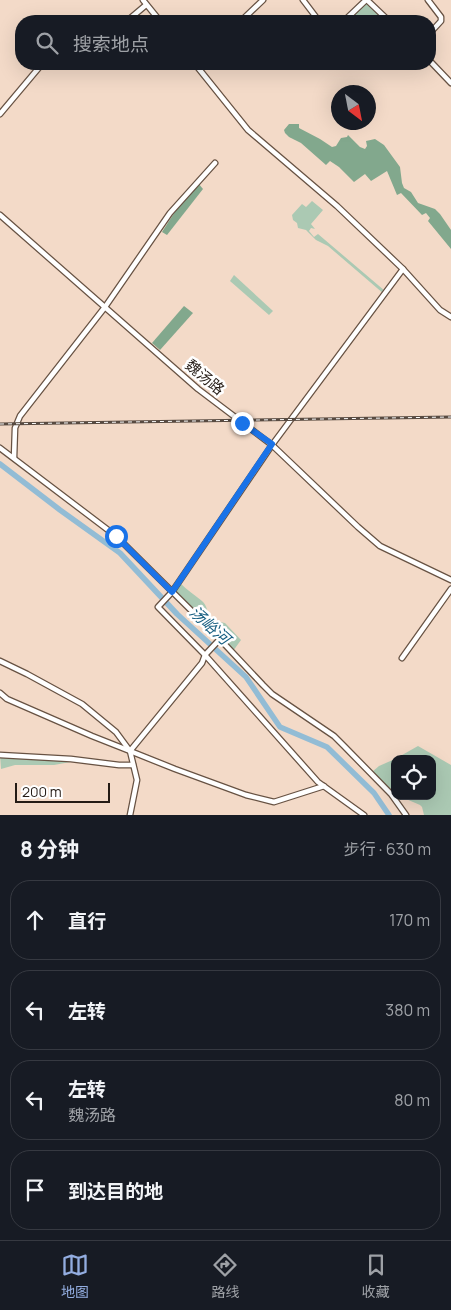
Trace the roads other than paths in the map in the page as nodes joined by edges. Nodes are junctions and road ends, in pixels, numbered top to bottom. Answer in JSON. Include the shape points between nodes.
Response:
{"nodes":[{"id":1,"x":263,"y":0,"type":"edge"},
{"id":2,"x":311,"y":0,"type":"edge"},
{"id":3,"x":367,"y":0,"type":"edge"},
{"id":4,"x":428,"y":0,"type":"edge"},
{"id":5,"x":145,"y":2,"type":"edge"},
{"id":6,"x":305,"y":2,"type":"edge"},
{"id":7,"x":133,"y":15,"type":"edge"},
{"id":8,"x":155,"y":15,"type":"edge"},
{"id":9,"x":247,"y":15,"type":"edge"},
{"id":10,"x":315,"y":15,"type":"edge"},
{"id":11,"x":351,"y":15,"type":"edge"},
{"id":12,"x":383,"y":15,"type":"edge"},
{"id":13,"x":436,"y":27,"type":"edge"},
{"id":14,"x":436,"y":67,"type":"edge"},
{"id":15,"x":37,"y":70,"type":"edge"},
{"id":16,"x":200,"y":70,"type":"edge"},
{"id":17,"x":451,"y":82,"type":"edge"},
{"id":18,"x":0,"y":114,"type":"edge"},
{"id":19,"x":215,"y":163,"type":"dead end"},
{"id":20,"x":0,"y":215,"type":"edge"},
{"id":21,"x":403,"y":269,"type":"junction"},
{"id":22,"x":105,"y":307,"type":"junction"},
{"id":23,"x":451,"y":317,"type":"edge"},
{"id":24,"x":272,"y":444,"type":"junction"},
{"id":25,"x":0,"y":448,"type":"edge"},
{"id":26,"x":14,"y":458,"type":"junction"},
{"id":27,"x":451,"y":580,"type":"edge"},
{"id":28,"x":451,"y":589,"type":"edge"},
{"id":29,"x":171,"y":594,"type":"junction"},
{"id":30,"x":220,"y":639,"type":"junction"},
{"id":31,"x":205,"y":655,"type":"junction"},
{"id":32,"x":402,"y":658,"type":"dead end"},
{"id":33,"x":0,"y":661,"type":"edge"},
{"id":34,"x":0,"y":693,"type":"edge"},
{"id":35,"x":130,"y":751,"type":"junction"},
{"id":36,"x":0,"y":755,"type":"edge"},
{"id":37,"x":133,"y":765,"type":"junction"},
{"id":38,"x":324,"y":786,"type":"junction"},
{"id":39,"x":130,"y":815,"type":"edge"},
{"id":40,"x":364,"y":815,"type":"edge"},
{"id":41,"x":406,"y":815,"type":"edge"}],
"edges":[{"from":1,"to":9,"type":"street"},
{"from":2,"to":6,"type":"street"},
{"from":3,"to":11,"type":"street"},
{"from":3,"to":12,"type":"street"},
{"from":4,"to":13,"type":"street","via":[[442,17]]},
{"from":5,"to":7,"type":"street"},
{"from":5,"to":8,"type":"street"},
{"from":6,"to":10,"type":"street"},
{"from":14,"to":17,"type":"street"},
{"from":15,"to":18,"type":"street"},
{"from":16,"to":21,"type":"street","via":[[248,130],[337,206]]},
{"from":19,"to":22,"type":"street","via":[[170,214]]},
{"from":20,"to":22,"type":"street","name":"魏汤路"},
{"from":21,"to":23,"type":"street","via":[[440,310]]},
{"from":21,"to":24,"type":"street"},
{"from":22,"to":24,"type":"street","name":"魏汤路","via":[[198,389]]},
{"from":22,"to":26,"type":"street","via":[[20,416]]},
{"from":24,"to":27,"type":"street","name":"魏汤路","via":[[380,546]]},
{"from":24,"to":29,"type":"street"},
{"from":25,"to":26,"type":"street"},
{"from":26,"to":29,"type":"street","via":[[116,536]]},
{"from":28,"to":32,"type":"street"},
{"from":29,"to":30,"type":"street"},
{"from":29,"to":31,"type":"street","via":[[158,607]]},
{"from":30,"to":31,"type":"street"},
{"from":30,"to":41,"type":"street","via":[[272,694],[344,746],[391,794]]},
{"from":31,"to":35,"type":"street","via":[[202,663]]},
{"from":31,"to":38,"type":"street"},
{"from":33,"to":35,"type":"street","via":[[82,704],[116,732]]},
{"from":34,"to":35,"type":"street"},
{"from":35,"to":37,"type":"street"},
{"from":35,"to":38,"type":"street","via":[[246,795],[274,802]]},
{"from":36,"to":37,"type":"street"},
{"from":37,"to":39,"type":"street","via":[[137,780]]},
{"from":38,"to":40,"type":"street"}]}
